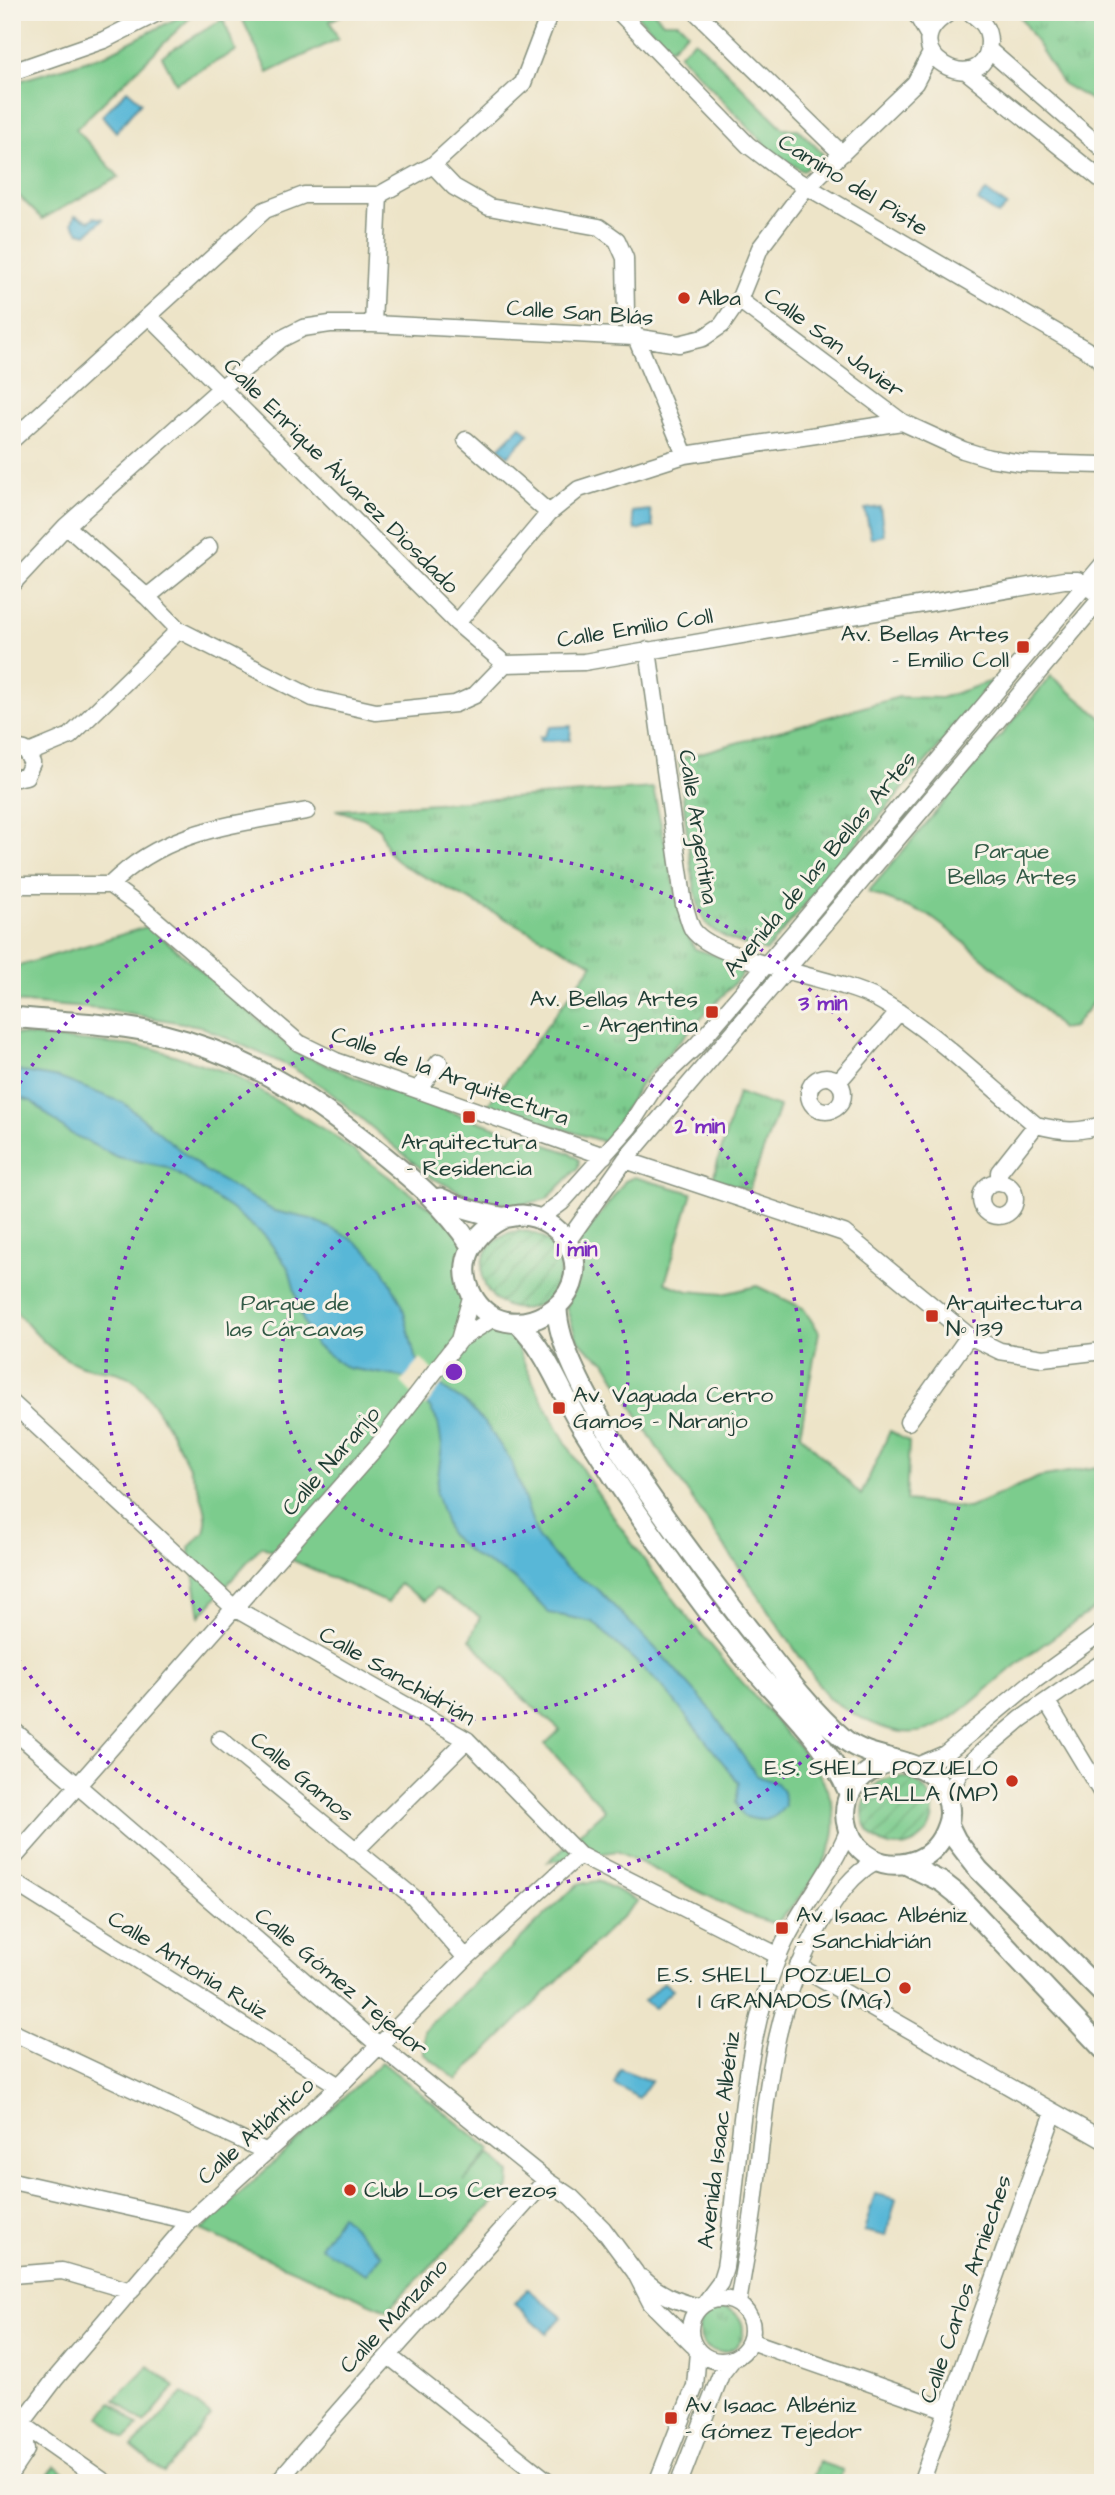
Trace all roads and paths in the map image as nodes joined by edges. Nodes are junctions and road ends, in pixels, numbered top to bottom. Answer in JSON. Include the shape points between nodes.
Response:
{"nodes":[{"id":1,"x":159,"y":12,"type":"edge"},
{"id":2,"x":550,"y":12,"type":"edge"},
{"id":3,"x":619,"y":12,"type":"edge"},
{"id":4,"x":696,"y":12,"type":"edge"},
{"id":5,"x":915,"y":12,"type":"edge"},
{"id":6,"x":951,"y":12,"type":"edge"},
{"id":7,"x":969,"y":12,"type":"edge"},
{"id":8,"x":929,"y":36,"type":"junction"},
{"id":9,"x":989,"y":50,"type":"junction"},
{"id":10,"x":931,"y":53,"type":"junction"},
{"id":11,"x":946,"y":68,"type":"junction"},
{"id":12,"x":966,"y":71,"type":"junction"},
{"id":13,"x":12,"y":72,"type":"edge"},
{"id":14,"x":915,"y":83,"type":"junction"},
{"id":15,"x":1103,"y":149,"type":"edge"},
{"id":16,"x":842,"y":154,"type":"junction"},
{"id":17,"x":433,"y":165,"type":"junction"},
{"id":18,"x":1103,"y":181,"type":"edge"},
{"id":19,"x":806,"y":188,"type":"junction"},
{"id":20,"x":379,"y":195,"type":"junction"},
{"id":21,"x":740,"y":300,"type":"junction"},
{"id":22,"x":149,"y":316,"type":"junction"},
{"id":23,"x":373,"y":324,"type":"junction"},
{"id":24,"x":634,"y":337,"type":"junction"},
{"id":25,"x":1100,"y":356,"type":"edge"},
{"id":26,"x":221,"y":388,"type":"junction"},
{"id":27,"x":902,"y":422,"type":"junction"},
{"id":28,"x":12,"y":440,"type":"edge"},
{"id":29,"x":466,"y":440,"type":"dead end"},
{"id":30,"x":685,"y":454,"type":"junction"},
{"id":31,"x":1103,"y":466,"type":"edge"},
{"id":32,"x":549,"y":513,"type":"junction"},
{"id":33,"x":66,"y":526,"type":"junction"},
{"id":34,"x":209,"y":547,"type":"dead end"},
{"id":35,"x":1103,"y":564,"type":"edge"},
{"id":36,"x":12,"y":584,"type":"edge"},
{"id":37,"x":1086,"y":584,"type":"junction"},
{"id":38,"x":147,"y":597,"type":"junction"},
{"id":39,"x":1102,"y":597,"type":"edge"},
{"id":40,"x":457,"y":623,"type":"junction"},
{"id":41,"x":179,"y":630,"type":"junction"},
{"id":42,"x":648,"y":650,"type":"junction"},
{"id":43,"x":505,"y":664,"type":"junction"},
{"id":44,"x":12,"y":747,"type":"edge"},
{"id":45,"x":29,"y":753,"type":"junction"},
{"id":46,"x":14,"y":782,"type":"edge"},
{"id":47,"x":307,"y":811,"type":"dead end"},
{"id":48,"x":12,"y":885,"type":"edge"},
{"id":49,"x":110,"y":885,"type":"junction"},
{"id":50,"x":765,"y":964,"type":"junction"},
{"id":51,"x":788,"y":969,"type":"junction"},
{"id":52,"x":899,"y":1012,"type":"junction"},
{"id":53,"x":12,"y":1017,"type":"edge"},
{"id":54,"x":439,"y":1062,"type":"dead end"},
{"id":55,"x":838,"y":1082,"type":"dead end"},
{"id":56,"x":418,"y":1090,"type":"junction"},
{"id":57,"x":1103,"y":1124,"type":"edge"},
{"id":58,"x":1036,"y":1125,"type":"junction"},
{"id":59,"x":604,"y":1156,"type":"junction"},
{"id":60,"x":625,"y":1160,"type":"junction"},
{"id":61,"x":999,"y":1182,"type":"dead end"},
{"id":62,"x":430,"y":1193,"type":"junction"},
{"id":63,"x":506,"y":1217,"type":"junction"},
{"id":64,"x":539,"y":1219,"type":"junction"},
{"id":65,"x":567,"y":1242,"type":"junction"},
{"id":66,"x":471,"y":1245,"type":"junction"},
{"id":67,"x":472,"y":1294,"type":"junction"},
{"id":68,"x":557,"y":1309,"type":"junction"},
{"id":69,"x":495,"y":1317,"type":"junction"},
{"id":70,"x":518,"y":1323,"type":"junction"},
{"id":71,"x":969,"y":1336,"type":"junction"},
{"id":72,"x":459,"y":1340,"type":"junction"},
{"id":73,"x":1103,"y":1351,"type":"edge"},
{"id":74,"x":12,"y":1403,"type":"edge"},
{"id":75,"x":908,"y":1422,"type":"dead end"},
{"id":76,"x":234,"y":1608,"type":"junction"},
{"id":77,"x":1103,"y":1631,"type":"edge"},
{"id":78,"x":1103,"y":1662,"type":"edge"},
{"id":79,"x":1047,"y":1702,"type":"junction"},
{"id":80,"x":12,"y":1729,"type":"edge"},
{"id":81,"x":220,"y":1739,"type":"dead end"},
{"id":82,"x":467,"y":1740,"type":"junction"},
{"id":83,"x":893,"y":1761,"type":"junction"},
{"id":84,"x":919,"y":1765,"type":"junction"},
{"id":85,"x":76,"y":1787,"type":"junction"},
{"id":86,"x":849,"y":1793,"type":"junction"},
{"id":87,"x":1103,"y":1795,"type":"edge"},
{"id":88,"x":948,"y":1799,"type":"junction"},
{"id":89,"x":948,"y":1824,"type":"junction"},
{"id":90,"x":848,"y":1831,"type":"junction"},
{"id":91,"x":355,"y":1851,"type":"junction"},
{"id":92,"x":579,"y":1855,"type":"junction"},
{"id":93,"x":12,"y":1860,"type":"edge"},
{"id":94,"x":876,"y":1861,"type":"junction"},
{"id":95,"x":905,"y":1864,"type":"junction"},
{"id":96,"x":12,"y":1881,"type":"edge"},
{"id":97,"x":779,"y":1956,"type":"junction"},
{"id":98,"x":466,"y":1958,"type":"junction"},
{"id":99,"x":798,"y":1966,"type":"junction"},
{"id":100,"x":1103,"y":1994,"type":"edge"},
{"id":101,"x":12,"y":2032,"type":"edge"},
{"id":102,"x":381,"y":2047,"type":"junction"},
{"id":103,"x":1103,"y":2049,"type":"edge"},
{"id":104,"x":339,"y":2086,"type":"junction"},
{"id":105,"x":1054,"y":2112,"type":"junction"},
{"id":106,"x":1103,"y":2140,"type":"edge"},
{"id":107,"x":267,"y":2152,"type":"junction"},
{"id":108,"x":546,"y":2180,"type":"junction"},
{"id":109,"x":12,"y":2181,"type":"edge"},
{"id":110,"x":190,"y":2221,"type":"junction"},
{"id":111,"x":635,"y":2272,"type":"junction"},
{"id":112,"x":12,"y":2275,"type":"edge"},
{"id":113,"x":131,"y":2291,"type":"junction"},
{"id":114,"x":738,"y":2304,"type":"junction"},
{"id":115,"x":702,"y":2305,"type":"junction"},
{"id":116,"x":750,"y":2341,"type":"junction"},
{"id":117,"x":695,"y":2348,"type":"junction"},
{"id":118,"x":390,"y":2357,"type":"junction"},
{"id":119,"x":732,"y":2360,"type":"junction"},
{"id":120,"x":947,"y":2410,"type":"junction"},
{"id":121,"x":17,"y":2421,"type":"edge"},
{"id":122,"x":12,"y":2471,"type":"edge"},
{"id":123,"x":106,"y":2483,"type":"edge"},
{"id":124,"x":277,"y":2483,"type":"edge"},
{"id":125,"x":550,"y":2483,"type":"edge"},
{"id":126,"x":657,"y":2483,"type":"edge"},
{"id":127,"x":679,"y":2483,"type":"edge"},
{"id":128,"x":921,"y":2483,"type":"edge"}],
"edges":[{"from":1,"to":13,"type":"street","via":[[104,40]]},
{"from":2,"to":17,"type":"street","via":[[523,83]]},
{"from":3,"to":19,"type":"street","name":"Camino del Piste","via":[[747,145]]},
{"from":4,"to":16,"type":"street","name":"Camino del Piste"},
{"from":5,"to":8,"type":"street"},
{"from":6,"to":8,"type":"street","via":[[937,20]]},
{"from":7,"to":9,"type":"street","via":[[982,20],[989,34]]},
{"from":8,"to":10,"type":"street"},
{"from":9,"to":12,"type":"street","via":[[980,63]]},
{"from":9,"to":15,"type":"street"},
{"from":10,"to":11,"type":"street"},
{"from":10,"to":14,"type":"street","name":"Calle San Blás"},
{"from":11,"to":12,"type":"street"},
{"from":11,"to":14,"type":"street","name":"Calle San Blás"},
{"from":12,"to":18,"type":"street"},
{"from":14,"to":16,"type":"street","name":"Calle San Blás"},
{"from":16,"to":19,"type":"street","name":"Calle San Blás"},
{"from":17,"to":20,"type":"street"},
{"from":17,"to":24,"type":"street","via":[[454,187],[489,207],[599,227],[617,240],[625,258],[626,314]]},
{"from":19,"to":21,"type":"street","name":"Calle San Blás","via":[[760,248]]},
{"from":19,"to":25,"type":"street","name":"Camino del Piste"},
{"from":20,"to":22,"type":"street","via":[[304,195],[265,210]]},
{"from":20,"to":23,"type":"street"},
{"from":21,"to":24,"type":"street","name":"Calle San Blás","via":[[722,325],[703,338],[679,344]]},
{"from":21,"to":27,"type":"street","name":"Calle San Javier"},
{"from":22,"to":26,"type":"street","name":"Calle Enrique Álvarez Diosdado"},
{"from":22,"to":28,"type":"street"},
{"from":23,"to":24,"type":"street","name":"Calle San Blás"},
{"from":23,"to":26,"type":"street","name":"Calle San Blás","via":[[303,328],[281,339]]},
{"from":24,"to":30,"type":"street"},
{"from":26,"to":33,"type":"street","name":"Calle San Blás"},
{"from":26,"to":40,"type":"street","name":"Calle Enrique Álvarez Diosdado"},
{"from":27,"to":30,"type":"street"},
{"from":27,"to":31,"type":"street","name":"Calle San Javier","via":[[989,458]]},
{"from":29,"to":32,"type":"street"},
{"from":30,"to":32,"type":"street","via":[[579,489]]},
{"from":32,"to":40,"type":"street"},
{"from":33,"to":36,"type":"street","name":"Calle San Blás"},
{"from":33,"to":38,"type":"street"},
{"from":34,"to":38,"type":"street"},
{"from":35,"to":37,"type":"street","name":"Avenida de las Bellas Artes"},
{"from":37,"to":39,"type":"street"},
{"from":37,"to":42,"type":"street","name":"Calle Emilio Coll","via":[[1064,580]]},
{"from":37,"to":50,"type":"street","name":"Avenida de las Bellas Artes"},
{"from":38,"to":41,"type":"street"},
{"from":39,"to":51,"type":"street","name":"Avenida de las Bellas Artes"},
{"from":40,"to":43,"type":"street","name":"Calle Enrique Álvarez Diosdado"},
{"from":41,"to":43,"type":"street","via":[[313,698],[376,712],[455,704],[475,695]]},
{"from":41,"to":45,"type":"street","via":[[70,736]]},
{"from":42,"to":43,"type":"street","name":"Calle Emilio Coll","via":[[584,662]]},
{"from":42,"to":50,"type":"street","name":"Calle Argentina","via":[[684,905],[693,929],[707,943]]},
{"from":44,"to":45,"type":"street"},
{"from":45,"to":46,"type":"street","via":[[30,772]]},
{"from":47,"to":49,"type":"street","via":[[195,832],[154,849]]},
{"from":48,"to":49,"type":"street"},
{"from":49,"to":56,"type":"street","name":"Calle de la Arquitectura","via":[[299,1042]]},
{"from":50,"to":51,"type":"street","name":"Calle Argentina"},
{"from":50,"to":59,"type":"street","name":"Avenida de las Bellas Artes","via":[[697,1045],[657,1083]]},
{"from":51,"to":52,"type":"street","name":"Calle Argentina","via":[[874,996]]},
{"from":51,"to":60,"type":"street","name":"Avenida de las Bellas Artes"},
{"from":52,"to":55,"type":"street"},
{"from":52,"to":58,"type":"street","name":"Calle Argentina"},
{"from":53,"to":62,"type":"main road","via":[[158,1033],[227,1053],[317,1102]]},
{"from":54,"to":56,"type":"street"},
{"from":56,"to":59,"type":"street","name":"Calle de la Arquitectura"},
{"from":57,"to":58,"type":"street","via":[[1087,1131],[1063,1132]]},
{"from":58,"to":61,"type":"street","via":[[999,1172]]},
{"from":59,"to":64,"type":"street","name":"Avenida de las Bellas Artes","via":[[562,1202]]},
{"from":60,"to":65,"type":"street","name":"Avenida de las Bellas Artes"},
{"from":60,"to":71,"type":"street","via":[[844,1233]]},
{"from":62,"to":63,"type":"main road","via":[[465,1210]]},
{"from":62,"to":66,"type":"main road"},
{"from":63,"to":64,"type":"main road"},
{"from":63,"to":66,"type":"main road","via":[[490,1224]]},
{"from":64,"to":65,"type":"main road"},
{"from":65,"to":68,"type":"main road","via":[[574,1269],[566,1297]]},
{"from":66,"to":67,"type":"main road","via":[[466,1264]]},
{"from":67,"to":69,"type":"main road"},
{"from":67,"to":72,"type":"street","name":"Calle Naranjo"},
{"from":68,"to":70,"type":"main road"},
{"from":68,"to":83,"type":"main road","via":[[565,1349],[594,1406],[695,1559],[788,1678],[846,1741]]},
{"from":69,"to":70,"type":"main road"},
{"from":69,"to":72,"type":"street","name":"Calle Naranjo"},
{"from":70,"to":86,"type":"main road","via":[[534,1339],[620,1489],[739,1651],[832,1757]]},
{"from":71,"to":73,"type":"street","via":[[1000,1352],[1043,1358]]},
{"from":71,"to":75,"type":"street"},
{"from":72,"to":76,"type":"street","name":"Calle Naranjo","via":[[379,1444]]},
{"from":74,"to":76,"type":"street","name":"Calle Sanchidrián"},
{"from":76,"to":82,"type":"street","name":"Calle Sanchidrián"},
{"from":76,"to":85,"type":"street","name":"Calle Naranjo"},
{"from":77,"to":84,"type":"street","via":[[945,1754]]},
{"from":78,"to":79,"type":"street"},
{"from":79,"to":87,"type":"street"},
{"from":79,"to":88,"type":"street","via":[[958,1773]]},
{"from":80,"to":85,"type":"street","name":"Calle Gómez Tejedor"},
{"from":81,"to":91,"type":"street","name":"Calle Gamos"},
{"from":82,"to":91,"type":"street","name":"Calle Gamos"},
{"from":82,"to":92,"type":"street","name":"Calle Sanchidrián"},
{"from":83,"to":84,"type":"main road"},
{"from":83,"to":86,"type":"main road","via":[[875,1766]]},
{"from":84,"to":88,"type":"main road","via":[[937,1779]]},
{"from":85,"to":93,"type":"street","name":"Calle Naranjo"},
{"from":85,"to":102,"type":"street","name":"Calle Gómez Tejedor"},
{"from":86,"to":90,"type":"main road"},
{"from":88,"to":89,"type":"main road"},
{"from":89,"to":95,"type":"main road","via":[[940,1843],[925,1857]]},
{"from":89,"to":100,"type":"main road","via":[[979,1870]]},
{"from":90,"to":94,"type":"main road","via":[[859,1849]]},
{"from":90,"to":97,"type":"street","name":"Avenida Isaac Albéniz"},
{"from":91,"to":98,"type":"street","name":"Calle Gamos","via":[[413,1897]]},
{"from":92,"to":97,"type":"street","name":"Calle Sanchidrián"},
{"from":92,"to":98,"type":"street","name":"Calle Atlántico"},
{"from":94,"to":95,"type":"main road"},
{"from":94,"to":99,"type":"street","name":"Avenida Isaac Albéniz","via":[[856,1872],[841,1889]]},
{"from":95,"to":103,"type":"main road","via":[[956,1893]]},
{"from":96,"to":104,"type":"street","name":"Calle Antonia Ruiz"},
{"from":97,"to":115,"type":"street","name":"Avenida Isaac Albéniz","via":[[757,2022],[745,2082],[725,2267],[720,2283]]},
{"from":98,"to":102,"type":"street","name":"Calle Atlántico"},
{"from":99,"to":105,"type":"street"},
{"from":99,"to":114,"type":"street","name":"Avenida Isaac Albéniz","via":[[778,2027],[766,2088]]},
{"from":101,"to":107,"type":"street"},
{"from":102,"to":104,"type":"street","name":"Calle Atlántico"},
{"from":102,"to":108,"type":"street","name":"Calle Gómez Tejedor"},
{"from":104,"to":107,"type":"street","name":"Calle Atlántico"},
{"from":105,"to":106,"type":"street"},
{"from":105,"to":120,"type":"street","name":"Calle Carlos Arnieches"},
{"from":107,"to":110,"type":"street","name":"Calle Atlántico"},
{"from":108,"to":111,"type":"street","name":"Calle Gómez Tejedor","via":[[603,2229]]},
{"from":108,"to":118,"type":"street","name":"Calle Manzano"},
{"from":109,"to":110,"type":"street"},
{"from":110,"to":113,"type":"street","name":"Calle Atlántico"},
{"from":111,"to":115,"type":"street","name":"Calle Gómez Tejedor","via":[[657,2292]]},
{"from":111,"to":117,"type":"street","name":"Calle Gómez Tejedor","via":[[651,2303]]},
{"from":112,"to":113,"type":"street","via":[[62,2271]]},
{"from":113,"to":121,"type":"street","name":"Calle Atlántico"},
{"from":114,"to":115,"type":"street","via":[[722,2298]]},
{"from":114,"to":116,"type":"street","via":[[751,2320]]},
{"from":115,"to":117,"type":"street","via":[[690,2325]]},
{"from":116,"to":119,"type":"street"},
{"from":116,"to":120,"type":"street"},
{"from":117,"to":119,"type":"street","via":[[714,2361]]},
{"from":117,"to":126,"type":"street","via":[[695,2386]]},
{"from":118,"to":124,"type":"street","name":"Calle Manzano"},
{"from":118,"to":125,"type":"street"},
{"from":119,"to":127,"type":"street","via":[[717,2383]]},
{"from":120,"to":128,"type":"street","name":"Calle Carlos Arnieches"},
{"from":121,"to":122,"type":"street","via":[[26,2450]]},
{"from":121,"to":123,"type":"street"}]}
